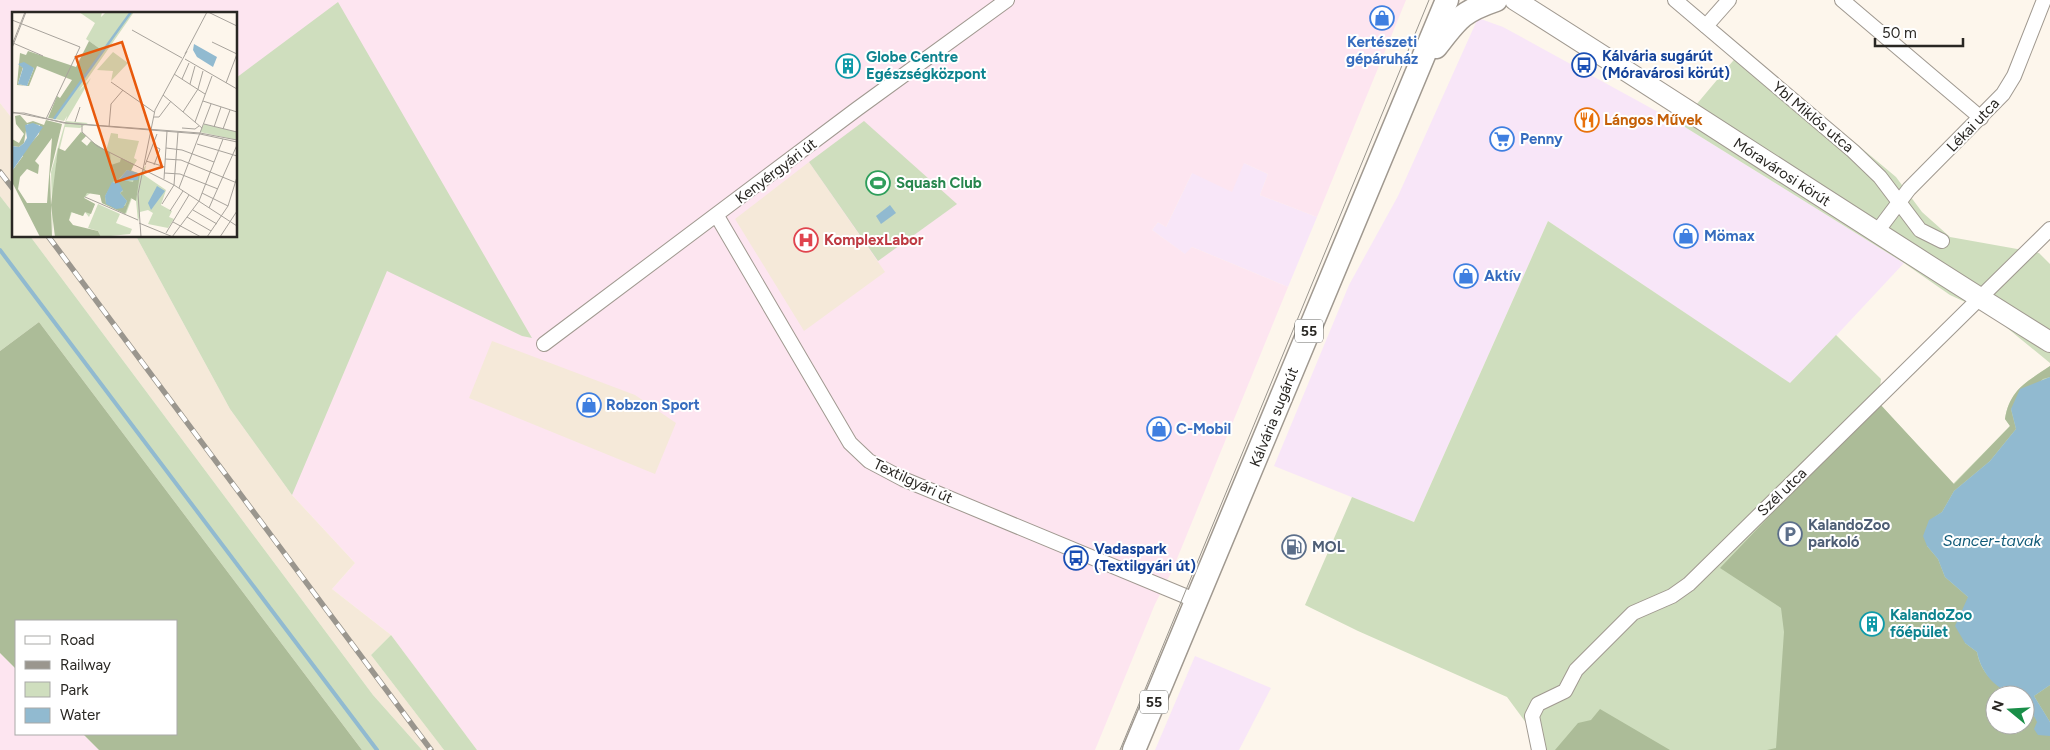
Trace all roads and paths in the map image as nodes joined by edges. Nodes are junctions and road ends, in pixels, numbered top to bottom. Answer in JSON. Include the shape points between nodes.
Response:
{"nodes":[{"id":1,"x":1008,"y":0,"type":"edge"},
{"id":2,"x":1447,"y":0,"type":"edge"},
{"id":3,"x":1496,"y":0,"type":"edge"},
{"id":4,"x":1515,"y":0,"type":"edge"},
{"id":5,"x":1675,"y":0,"type":"edge"},
{"id":6,"x":1729,"y":0,"type":"edge"},
{"id":7,"x":1842,"y":0,"type":"edge"},
{"id":8,"x":2044,"y":0,"type":"edge"},
{"id":9,"x":1706,"y":26,"type":"junction"},
{"id":10,"x":1422,"y":66,"type":"junction"},
{"id":11,"x":1981,"y":118,"type":"junction"},
{"id":12,"x":1898,"y":202,"type":"junction"},
{"id":13,"x":717,"y":216,"type":"junction"},
{"id":14,"x":2050,"y":228,"type":"edge"},
{"id":15,"x":1876,"y":233,"type":"junction"},
{"id":16,"x":1942,"y":241,"type":"dead end"},
{"id":17,"x":1980,"y":298,"type":"junction"},
{"id":18,"x":2050,"y":342,"type":"edge"},
{"id":19,"x":544,"y":344,"type":"dead end"},
{"id":20,"x":1197,"y":601,"type":"junction"},
{"id":21,"x":1134,"y":750,"type":"edge"},
{"id":22,"x":1539,"y":750,"type":"edge"}],
"edges":[{"from":1,"to":13,"type":"street","name":"Kenyérgyári út"},
{"from":2,"to":10,"type":"main road","name":"Kálvária sugárút","number":"55"},
{"from":3,"to":10,"type":"main road","via":[[1473,8],[1459,18]]},
{"from":4,"to":15,"type":"main road","name":"Móravárosi körút"},
{"from":5,"to":9,"type":"street","name":"Ybl Miklós utca"},
{"from":6,"to":9,"type":"street"},
{"from":7,"to":11,"type":"street"},
{"from":8,"to":11,"type":"street","name":"Lékai utca","via":[[2014,76]]},
{"from":9,"to":12,"type":"street","name":"Ybl Miklós utca","via":[[1853,151],[1880,177]]},
{"from":10,"to":20,"type":"main road","name":"Kálvária sugárút","number":"55"},
{"from":11,"to":12,"type":"street","name":"Lékai utca"},
{"from":12,"to":15,"type":"street","name":"Lékai utca"},
{"from":12,"to":16,"type":"street","name":"Ybl Miklós utca","via":[[1920,230]]},
{"from":13,"to":19,"type":"street","name":"Kenyérgyári út"},
{"from":13,"to":20,"type":"street","name":"Textilgyári út","via":[[850,443],[863,456],[884,471]]},
{"from":14,"to":17,"type":"street","name":"Szél utca"},
{"from":15,"to":17,"type":"main road","name":"Móravárosi körút"},
{"from":17,"to":18,"type":"main road","name":"Móravárosi körút"},
{"from":17,"to":22,"type":"street","name":"Szél utca","via":[[1689,584],[1672,596],[1633,613],[1576,670],[1565,691],[1538,704],[1532,716]]},
{"from":20,"to":21,"type":"main road","name":"Kálvária sugárút","number":"55"}]}
